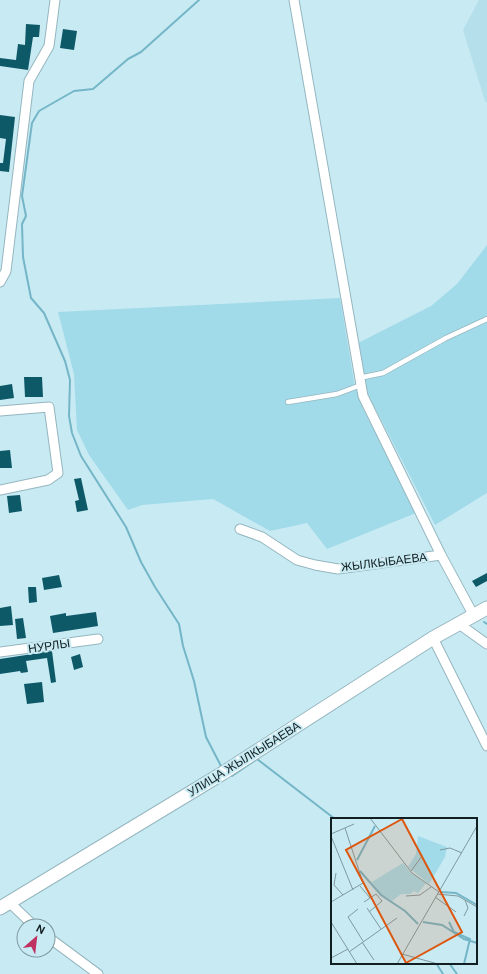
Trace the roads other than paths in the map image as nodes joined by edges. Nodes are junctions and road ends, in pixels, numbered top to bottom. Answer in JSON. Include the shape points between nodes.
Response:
{"nodes":[{"id":1,"x":55,"y":0,"type":"edge"},
{"id":2,"x":294,"y":0,"type":"edge"},
{"id":3,"x":0,"y":282,"type":"edge"},
{"id":4,"x":487,"y":319,"type":"edge"},
{"id":5,"x":360,"y":382,"type":"junction"},
{"id":6,"x":288,"y":402,"type":"dead end"},
{"id":7,"x":0,"y":411,"type":"edge"},
{"id":8,"x":0,"y":490,"type":"edge"},
{"id":9,"x":240,"y":529,"type":"dead end"},
{"id":10,"x":442,"y":555,"type":"junction"},
{"id":11,"x":487,"y":608,"type":"edge"},
{"id":12,"x":474,"y":616,"type":"junction"},
{"id":13,"x":459,"y":624,"type":"junction"},
{"id":14,"x":433,"y":638,"type":"junction"},
{"id":15,"x":98,"y":639,"type":"dead end"},
{"id":16,"x":487,"y":644,"type":"edge"},
{"id":17,"x":0,"y":652,"type":"edge"},
{"id":18,"x":487,"y":746,"type":"edge"},
{"id":19,"x":4,"y":905,"type":"edge"},
{"id":20,"x":23,"y":918,"type":"edge"},
{"id":21,"x":56,"y":943,"type":"edge"},
{"id":22,"x":98,"y":974,"type":"edge"}],
"edges":[{"from":1,"to":3,"type":"street","via":[[49,46],[29,81],[6,271]]},
{"from":2,"to":5,"type":"street"},
{"from":4,"to":5,"type":"lane","via":[[446,338],[383,373]]},
{"from":5,"to":6,"type":"lane","via":[[337,394]]},
{"from":5,"to":10,"type":"street","via":[[363,396]]},
{"from":7,"to":8,"type":"street","via":[[49,406],[58,473],[48,480]]},
{"from":9,"to":10,"type":"street","name":"ЖЫЛКЫБАЕВА","via":[[262,536],[297,560],[315,566],[338,569]]},
{"from":10,"to":12,"type":"street"},
{"from":11,"to":12,"type":"main road","name":"УЛИЦА ЖЫЛКЫБАЕВА"},
{"from":12,"to":13,"type":"main road","name":"УЛИЦА ЖЫЛКЫБАЕВА"},
{"from":13,"to":14,"type":"main road","name":"УЛИЦА ЖЫЛКЫБАЕВА"},
{"from":13,"to":16,"type":"street"},
{"from":14,"to":18,"type":"street"},
{"from":14,"to":19,"type":"main road","name":"УЛИЦА ЖЫЛКЫБАЕВА","via":[[223,773]]},
{"from":15,"to":17,"type":"street","name":"НУРЛЫ"},
{"from":19,"to":20,"type":"street"},
{"from":21,"to":22,"type":"street"}]}
